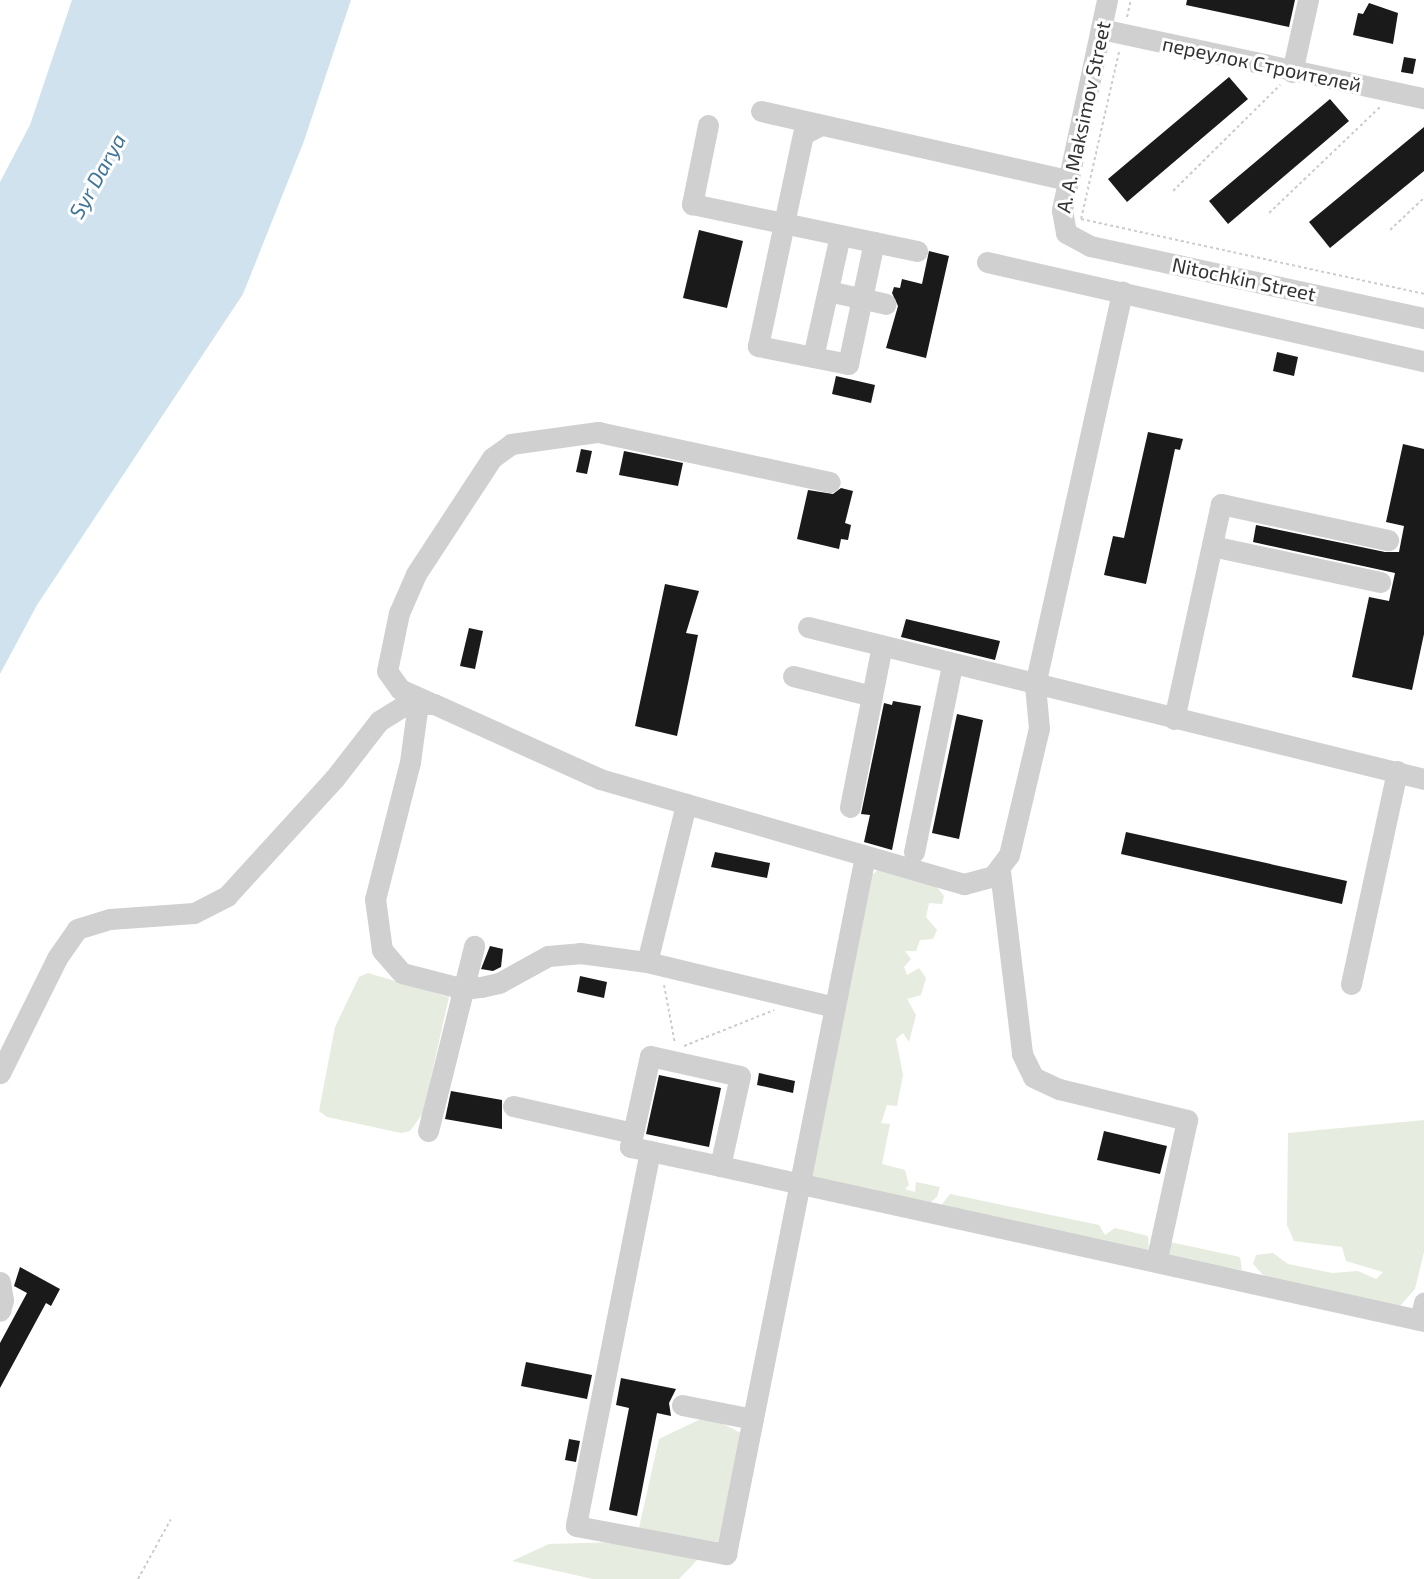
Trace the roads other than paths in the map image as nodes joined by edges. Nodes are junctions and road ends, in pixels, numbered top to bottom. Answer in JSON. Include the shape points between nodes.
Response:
{"nodes":[{"id":1,"x":1107,"y":0,"type":"edge"},
{"id":2,"x":1308,"y":0,"type":"edge"},
{"id":3,"x":1101,"y":29,"type":"junction"},
{"id":4,"x":1292,"y":72,"type":"junction"},
{"id":5,"x":1424,"y":98,"type":"edge"},
{"id":6,"x":761,"y":111,"type":"dead end"},
{"id":7,"x":708,"y":125,"type":"dead end"},
{"id":8,"x":821,"y":125,"type":"junction"},
{"id":9,"x":1068,"y":180,"type":"junction"},
{"id":10,"x":784,"y":223,"type":"junction"},
{"id":11,"x":1066,"y":233,"type":"joint"},
{"id":12,"x":840,"y":235,"type":"junction"},
{"id":13,"x":874,"y":242,"type":"junction"},
{"id":14,"x":917,"y":251,"type":"dead end"},
{"id":15,"x":987,"y":262,"type":"dead end"},
{"id":16,"x":828,"y":291,"type":"junction"},
{"id":17,"x":1122,"y":292,"type":"junction"},
{"id":18,"x":862,"y":298,"type":"junction"},
{"id":19,"x":886,"y":304,"type":"dead end"},
{"id":20,"x":1424,"y":318,"type":"edge"},
{"id":21,"x":813,"y":357,"type":"junction"},
{"id":22,"x":1424,"y":361,"type":"edge"},
{"id":23,"x":830,"y":482,"type":"dead end"},
{"id":24,"x":1388,"y":540,"type":"dead end"},
{"id":25,"x":1212,"y":546,"type":"junction"},
{"id":26,"x":1380,"y":582,"type":"dead end"},
{"id":27,"x":808,"y":627,"type":"dead end"},
{"id":28,"x":882,"y":646,"type":"junction"},
{"id":29,"x":952,"y":665,"type":"junction"},
{"id":30,"x":793,"y":676,"type":"dead end"},
{"id":31,"x":1035,"y":685,"type":"junction"},
{"id":32,"x":872,"y":696,"type":"junction"},
{"id":33,"x":426,"y":703,"type":"junction"},
{"id":34,"x":1174,"y":719,"type":"junction"},
{"id":35,"x":1397,"y":771,"type":"junction"},
{"id":36,"x":1424,"y":778,"type":"edge"},
{"id":37,"x":686,"y":804,"type":"junction"},
{"id":38,"x":850,"y":807,"type":"dead end"},
{"id":39,"x":914,"y":852,"type":"dead end"},
{"id":40,"x":865,"y":856,"type":"junction"},
{"id":41,"x":1000,"y":871,"type":"junction"},
{"id":42,"x":474,"y":946,"type":"dead end"},
{"id":43,"x":654,"y":964,"type":"junction"},
{"id":44,"x":1351,"y":984,"type":"dead end"},
{"id":45,"x":464,"y":989,"type":"junction"},
{"id":46,"x":835,"y":1007,"type":"junction"},
{"id":47,"x":0,"y":1073,"type":"edge"},
{"id":48,"x":513,"y":1106,"type":"dead end"},
{"id":49,"x":428,"y":1131,"type":"dead end"},
{"id":50,"x":633,"y":1133,"type":"junction"},
{"id":51,"x":650,"y":1151,"type":"junction"},
{"id":52,"x":720,"y":1166,"type":"junction"},
{"id":53,"x":800,"y":1184,"type":"junction"},
{"id":54,"x":1156,"y":1262,"type":"junction"},
{"id":55,"x":0,"y":1282,"type":"edge"},
{"id":56,"x":0,"y":1311,"type":"edge"},
{"id":57,"x":1423,"y":1314,"type":"edge"},
{"id":58,"x":682,"y":1405,"type":"dead end"},
{"id":59,"x":753,"y":1419,"type":"junction"}],
"edges":[{"from":1,"to":3,"type":"street","name":"A. A. Maksimov Street"},
{"from":2,"to":4,"type":"street"},
{"from":3,"to":4,"type":"street","name":"переулок Строителей"},
{"from":3,"to":9,"type":"street","name":"A. A. Maksimov Street"},
{"from":4,"to":5,"type":"street","name":"переулок Строителей"},
{"from":6,"to":8,"type":"street"},
{"from":7,"to":10,"type":"street","via":[[692,204]]},
{"from":8,"to":9,"type":"street"},
{"from":8,"to":10,"type":"street","via":[[803,134]]},
{"from":9,"to":11,"type":"street","name":"A. A. Maksimov Street","via":[[1061,220]]},
{"from":10,"to":12,"type":"street"},
{"from":10,"to":21,"type":"street","via":[[758,346]]},
{"from":11,"to":20,"type":"street","name":"Nitochkin Street","via":[[1090,246]]},
{"from":12,"to":13,"type":"street"},
{"from":12,"to":16,"type":"street"},
{"from":13,"to":14,"type":"street"},
{"from":13,"to":18,"type":"street"},
{"from":15,"to":17,"type":"street"},
{"from":16,"to":18,"type":"street"},
{"from":16,"to":21,"type":"street"},
{"from":17,"to":22,"type":"street"},
{"from":17,"to":31,"type":"street"},
{"from":18,"to":19,"type":"street"},
{"from":18,"to":21,"type":"street","via":[[848,364]]},
{"from":23,"to":33,"type":"street","via":[[598,432],[511,444],[492,458],[416,574],[390,641],[390,680]]},
{"from":24,"to":25,"type":"street","via":[[1221,504]]},
{"from":25,"to":26,"type":"street"},
{"from":25,"to":34,"type":"street"},
{"from":27,"to":28,"type":"street"},
{"from":28,"to":29,"type":"street"},
{"from":28,"to":32,"type":"street"},
{"from":29,"to":31,"type":"street"},
{"from":29,"to":39,"type":"street"},
{"from":30,"to":32,"type":"street"},
{"from":31,"to":34,"type":"street"},
{"from":31,"to":41,"type":"street","via":[[1039,728],[1009,855]]},
{"from":32,"to":38,"type":"street"},
{"from":33,"to":37,"type":"street","via":[[574,769]]},
{"from":33,"to":45,"type":"street","via":[[377,878],[377,926],[382,950],[402,973]]},
{"from":33,"to":47,"type":"street","via":[[391,710],[379,721],[334,779],[227,896],[195,913],[110,919],[77,929],[57,958]]},
{"from":34,"to":35,"type":"street"},
{"from":35,"to":36,"type":"street"},
{"from":35,"to":44,"type":"street"},
{"from":37,"to":40,"type":"street"},
{"from":37,"to":43,"type":"street"},
{"from":40,"to":41,"type":"street","via":[[964,884],[985,881]]},
{"from":40,"to":46,"type":"street"},
{"from":41,"to":54,"type":"street","via":[[1022,1054],[1034,1077],[1059,1089],[1187,1120]]},
{"from":42,"to":45,"type":"street"},
{"from":43,"to":45,"type":"street","via":[[564,952],[499,983]]},
{"from":43,"to":46,"type":"street"},
{"from":45,"to":49,"type":"street"},
{"from":46,"to":53,"type":"street"},
{"from":48,"to":50,"type":"street"},
{"from":50,"to":51,"type":"street","via":[[630,1147]]},
{"from":50,"to":52,"type":"street","via":[[650,1056],[740,1076]]},
{"from":51,"to":52,"type":"street"},
{"from":51,"to":59,"type":"street","via":[[576,1526],[726,1554]]},
{"from":52,"to":53,"type":"street"},
{"from":53,"to":54,"type":"street"},
{"from":53,"to":59,"type":"street"},
{"from":54,"to":57,"type":"street"},
{"from":55,"to":56,"type":"street"},
{"from":58,"to":59,"type":"street"}]}
